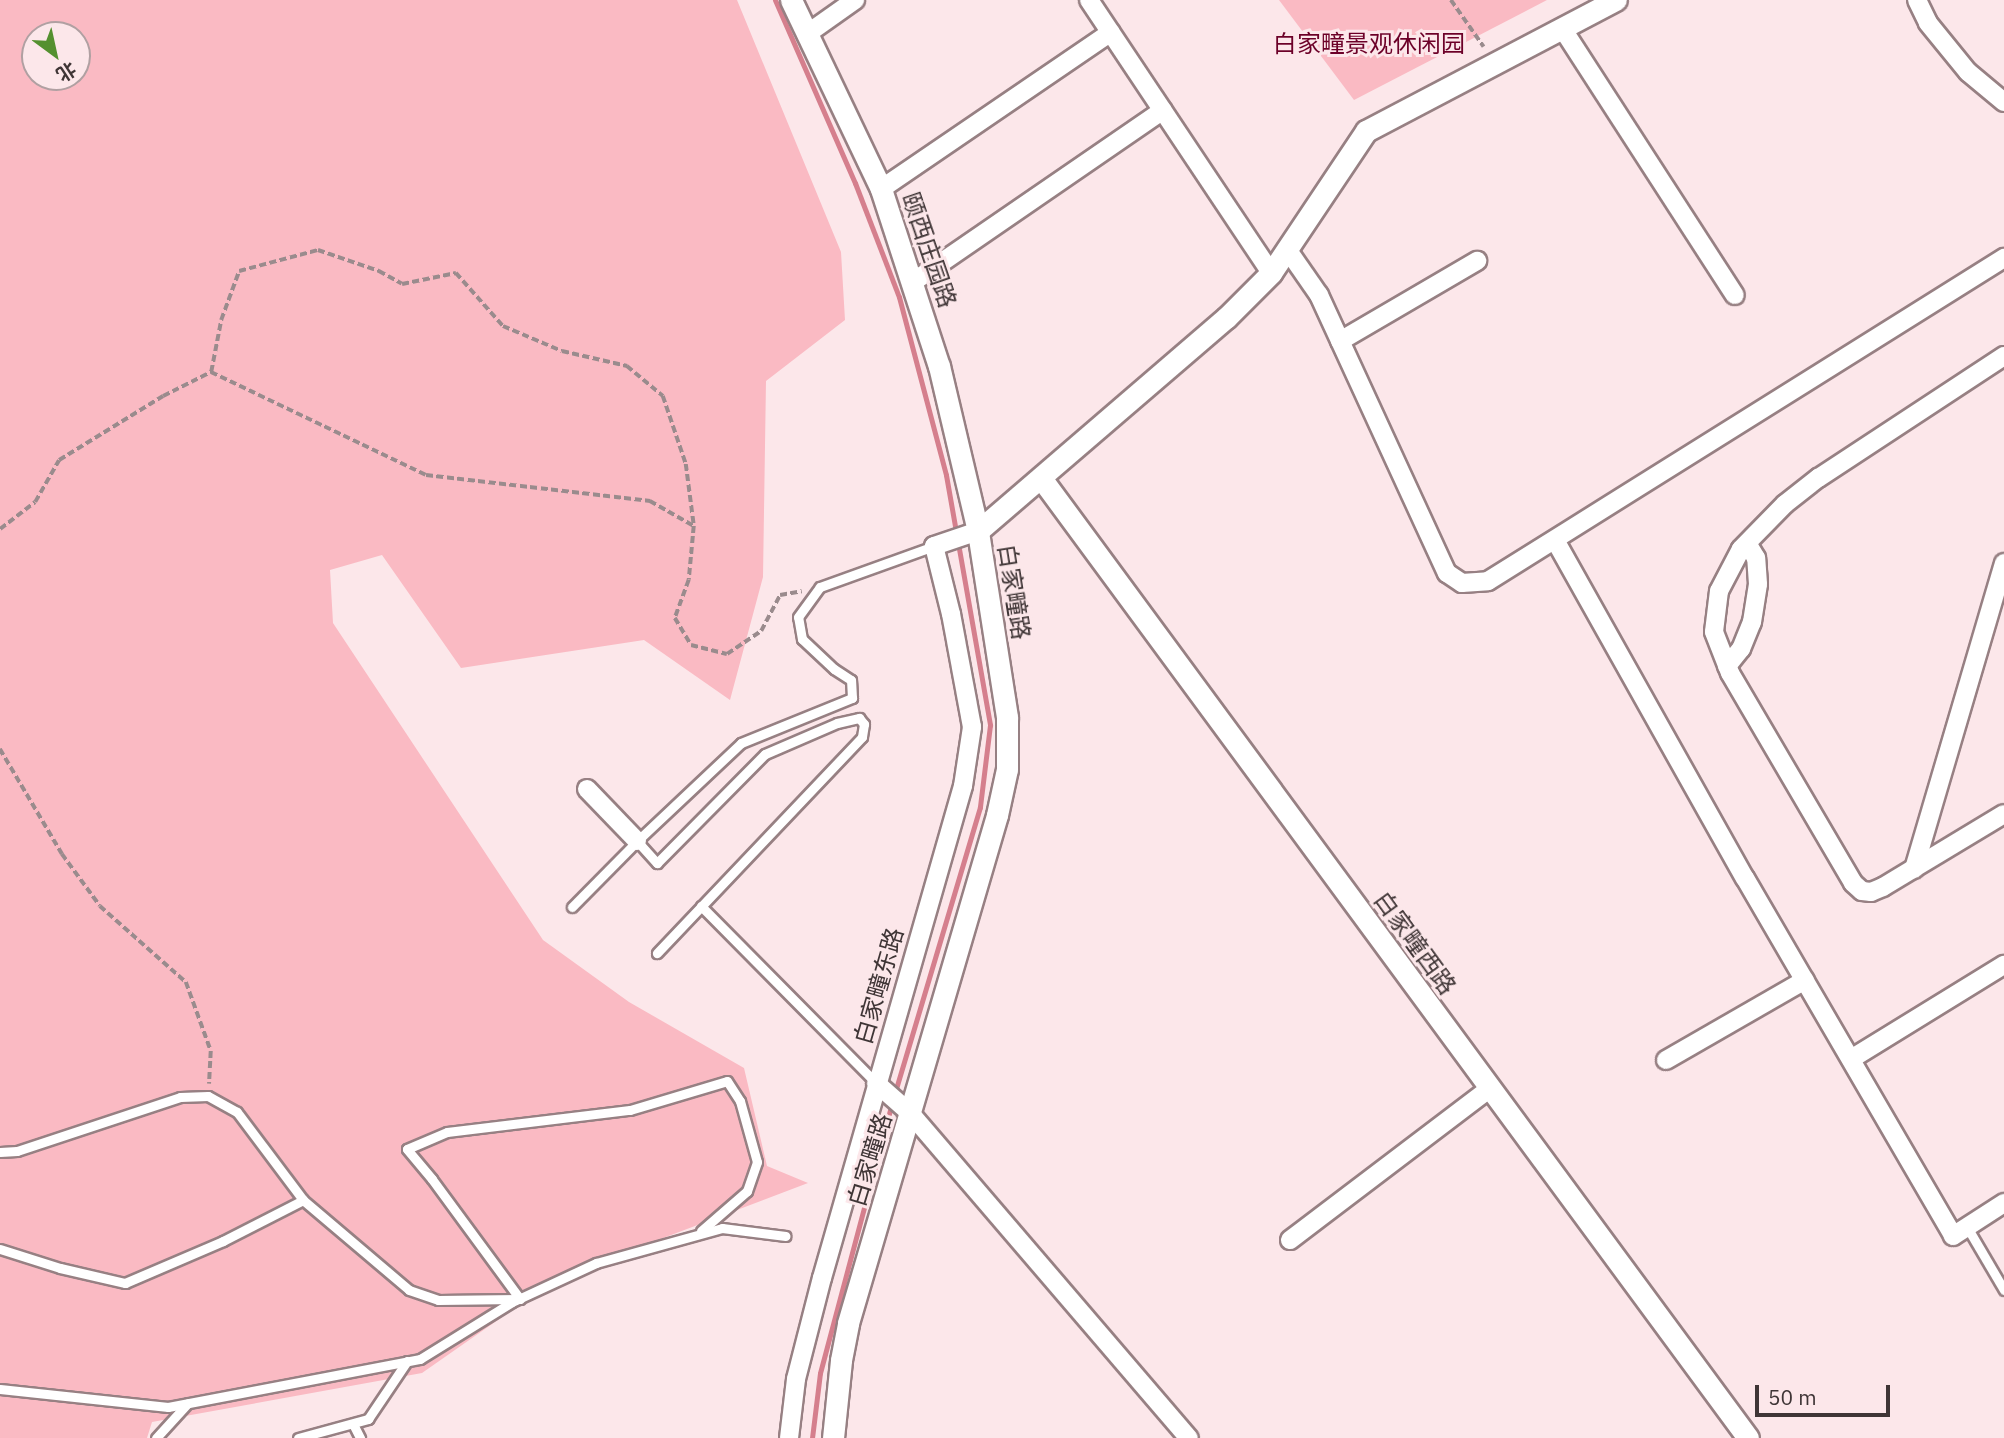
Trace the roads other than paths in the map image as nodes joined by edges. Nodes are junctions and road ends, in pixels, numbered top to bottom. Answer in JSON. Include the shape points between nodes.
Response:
{"nodes":[{"id":1,"x":791,"y":0,"type":"edge"},
{"id":2,"x":855,"y":0,"type":"edge"},
{"id":3,"x":1089,"y":0,"type":"edge"},
{"id":4,"x":1616,"y":0,"type":"edge"},
{"id":5,"x":1917,"y":0,"type":"edge"},
{"id":6,"x":1562,"y":28,"type":"junction"},
{"id":7,"x":1111,"y":32,"type":"junction"},
{"id":8,"x":807,"y":34,"type":"junction"},
{"id":9,"x":2004,"y":102,"type":"edge"},
{"id":10,"x":1163,"y":110,"type":"junction"},
{"id":11,"x":881,"y":189,"type":"junction"},
{"id":12,"x":1287,"y":249,"type":"junction"},
{"id":13,"x":1477,"y":261,"type":"dead end"},
{"id":14,"x":2001,"y":267,"type":"edge"},
{"id":15,"x":1271,"y":273,"type":"junction"},
{"id":16,"x":913,"y":282,"type":"junction"},
{"id":17,"x":1735,"y":295,"type":"dead end"},
{"id":18,"x":1340,"y":341,"type":"junction"},
{"id":19,"x":2004,"y":356,"type":"edge"},
{"id":20,"x":1041,"y":478,"type":"junction"},
{"id":21,"x":957,"y":538,"type":"junction"},
{"id":22,"x":1555,"y":540,"type":"junction"},
{"id":23,"x":1747,"y":542,"type":"junction"},
{"id":24,"x":2004,"y":563,"type":"edge"},
{"id":25,"x":1727,"y":666,"type":"junction"},
{"id":26,"x":587,"y":789,"type":"dead end"},
{"id":27,"x":2004,"y":814,"type":"edge"},
{"id":28,"x":637,"y":841,"type":"junction"},
{"id":29,"x":1914,"y":869,"type":"junction"},
{"id":30,"x":701,"y":906,"type":"junction"},
{"id":31,"x":572,"y":907,"type":"dead end"},
{"id":32,"x":657,"y":953,"type":"dead end"},
{"id":33,"x":2004,"y":965,"type":"edge"},
{"id":34,"x":1804,"y":980,"type":"junction"},
{"id":35,"x":1851,"y":1059,"type":"junction"},
{"id":36,"x":1666,"y":1060,"type":"dead end"},
{"id":37,"x":881,"y":1087,"type":"junction"},
{"id":38,"x":1489,"y":1089,"type":"junction"},
{"id":39,"x":905,"y":1109,"type":"junction"},
{"id":40,"x":0,"y":1152,"type":"edge"},
{"id":41,"x":303,"y":1200,"type":"junction"},
{"id":42,"x":2004,"y":1203,"type":"edge"},
{"id":43,"x":1967,"y":1227,"type":"junction"},
{"id":44,"x":696,"y":1235,"type":"junction"},
{"id":45,"x":785,"y":1236,"type":"dead end"},
{"id":46,"x":1290,"y":1240,"type":"dead end"},
{"id":47,"x":0,"y":1249,"type":"edge"},
{"id":48,"x":2004,"y":1290,"type":"edge"},
{"id":49,"x":520,"y":1299,"type":"junction"},
{"id":50,"x":407,"y":1362,"type":"junction"},
{"id":51,"x":0,"y":1389,"type":"edge"},
{"id":52,"x":188,"y":1403,"type":"junction"},
{"id":53,"x":353,"y":1424,"type":"junction"},
{"id":54,"x":156,"y":1438,"type":"edge"},
{"id":55,"x":298,"y":1438,"type":"edge"},
{"id":56,"x":360,"y":1438,"type":"edge"},
{"id":57,"x":789,"y":1438,"type":"edge"},
{"id":58,"x":833,"y":1438,"type":"edge"},
{"id":59,"x":1189,"y":1438,"type":"edge"},
{"id":60,"x":1748,"y":1438,"type":"edge"}],
"edges":[{"from":1,"to":8,"type":"street","name":"颐西庄园路"},
{"from":2,"to":8,"type":"street"},
{"from":3,"to":7,"type":"street"},
{"from":4,"to":6,"type":"street","name":"白家疃路"},
{"from":5,"to":9,"type":"street","via":[[1928,23],[1968,72]]},
{"from":6,"to":12,"type":"street","name":"白家疃路","via":[[1366,131]]},
{"from":6,"to":17,"type":"street"},
{"from":7,"to":10,"type":"street"},
{"from":7,"to":11,"type":"street"},
{"from":8,"to":11,"type":"street","name":"颐西庄园路"},
{"from":10,"to":15,"type":"street"},
{"from":10,"to":16,"type":"street"},
{"from":11,"to":16,"type":"street","name":"颐西庄园路"},
{"from":12,"to":15,"type":"street","name":"白家疃路"},
{"from":12,"to":18,"type":"street","via":[[1319,295]]},
{"from":13,"to":18,"type":"street"},
{"from":14,"to":22,"type":"street"},
{"from":15,"to":20,"type":"street","name":"白家疃路","via":[[1226,318]]},
{"from":16,"to":21,"type":"street","name":"颐西庄园路","via":[[939,366]]},
{"from":18,"to":22,"type":"street","via":[[1447,573],[1462,583],[1489,581]]},
{"from":19,"to":23,"type":"street","via":[[1818,478]]},
{"from":20,"to":21,"type":"street","name":"白家疃路"},
{"from":20,"to":38,"type":"street","name":"白家疃西路"},
{"from":21,"to":28,"type":"lane","via":[[820,587],[798,617],[802,639],[851,680],[852,698],[741,743]]},
{"from":21,"to":37,"type":"street","name":"白家疃东路","via":[[951,614],[972,727],[962,786]]},
{"from":21,"to":39,"type":"street","name":"白家疃路","via":[[1007,717],[1007,769]]},
{"from":22,"to":34,"type":"street"},
{"from":23,"to":25,"type":"street","via":[[1756,558],[1758,584],[1752,622],[1741,649]]},
{"from":23,"to":25,"type":"street","via":[[1718,591],[1714,632]]},
{"from":24,"to":29,"type":"street"},
{"from":25,"to":29,"type":"street","via":[[1853,883],[1871,892]]},
{"from":26,"to":28,"type":"street"},
{"from":27,"to":29,"type":"street"},
{"from":28,"to":30,"type":"lane","via":[[657,863],[765,754],[859,718],[864,724],[862,737]]},
{"from":28,"to":31,"type":"lane"},
{"from":30,"to":32,"type":"lane"},
{"from":30,"to":37,"type":"lane"},
{"from":33,"to":35,"type":"street"},
{"from":34,"to":35,"type":"street"},
{"from":34,"to":36,"type":"street"},
{"from":35,"to":43,"type":"street","via":[[1953,1236]]},
{"from":37,"to":39,"type":"street"},
{"from":37,"to":57,"type":"street","name":"白家疃东路","via":[[796,1379]]},
{"from":38,"to":46,"type":"street"},
{"from":38,"to":60,"type":"street","name":"白家疃西路"},
{"from":39,"to":58,"type":"street","name":"白家疃路","via":[[848,1323]]},
{"from":39,"to":59,"type":"street"},
{"from":40,"to":41,"type":"lane","via":[[17,1151],[180,1097],[208,1097],[237,1112]]},
{"from":41,"to":47,"type":"lane","via":[[125,1283]]},
{"from":41,"to":49,"type":"lane","via":[[409,1290],[438,1300]]},
{"from":42,"to":43,"type":"street"},
{"from":43,"to":48,"type":"lane"},
{"from":44,"to":45,"type":"lane","via":[[722,1228]]},
{"from":44,"to":49,"type":"lane","via":[[596,1263]]},
{"from":44,"to":49,"type":"lane","via":[[747,1192],[757,1162],[740,1101],[727,1081],[630,1110],[447,1132],[407,1149]]},
{"from":49,"to":50,"type":"lane","via":[[420,1359]]},
{"from":50,"to":52,"type":"lane"},
{"from":50,"to":53,"type":"lane","via":[[368,1419]]},
{"from":51,"to":52,"type":"lane","via":[[167,1407]]},
{"from":52,"to":54,"type":"lane"},
{"from":53,"to":55,"type":"lane"},
{"from":53,"to":56,"type":"lane"}]}
